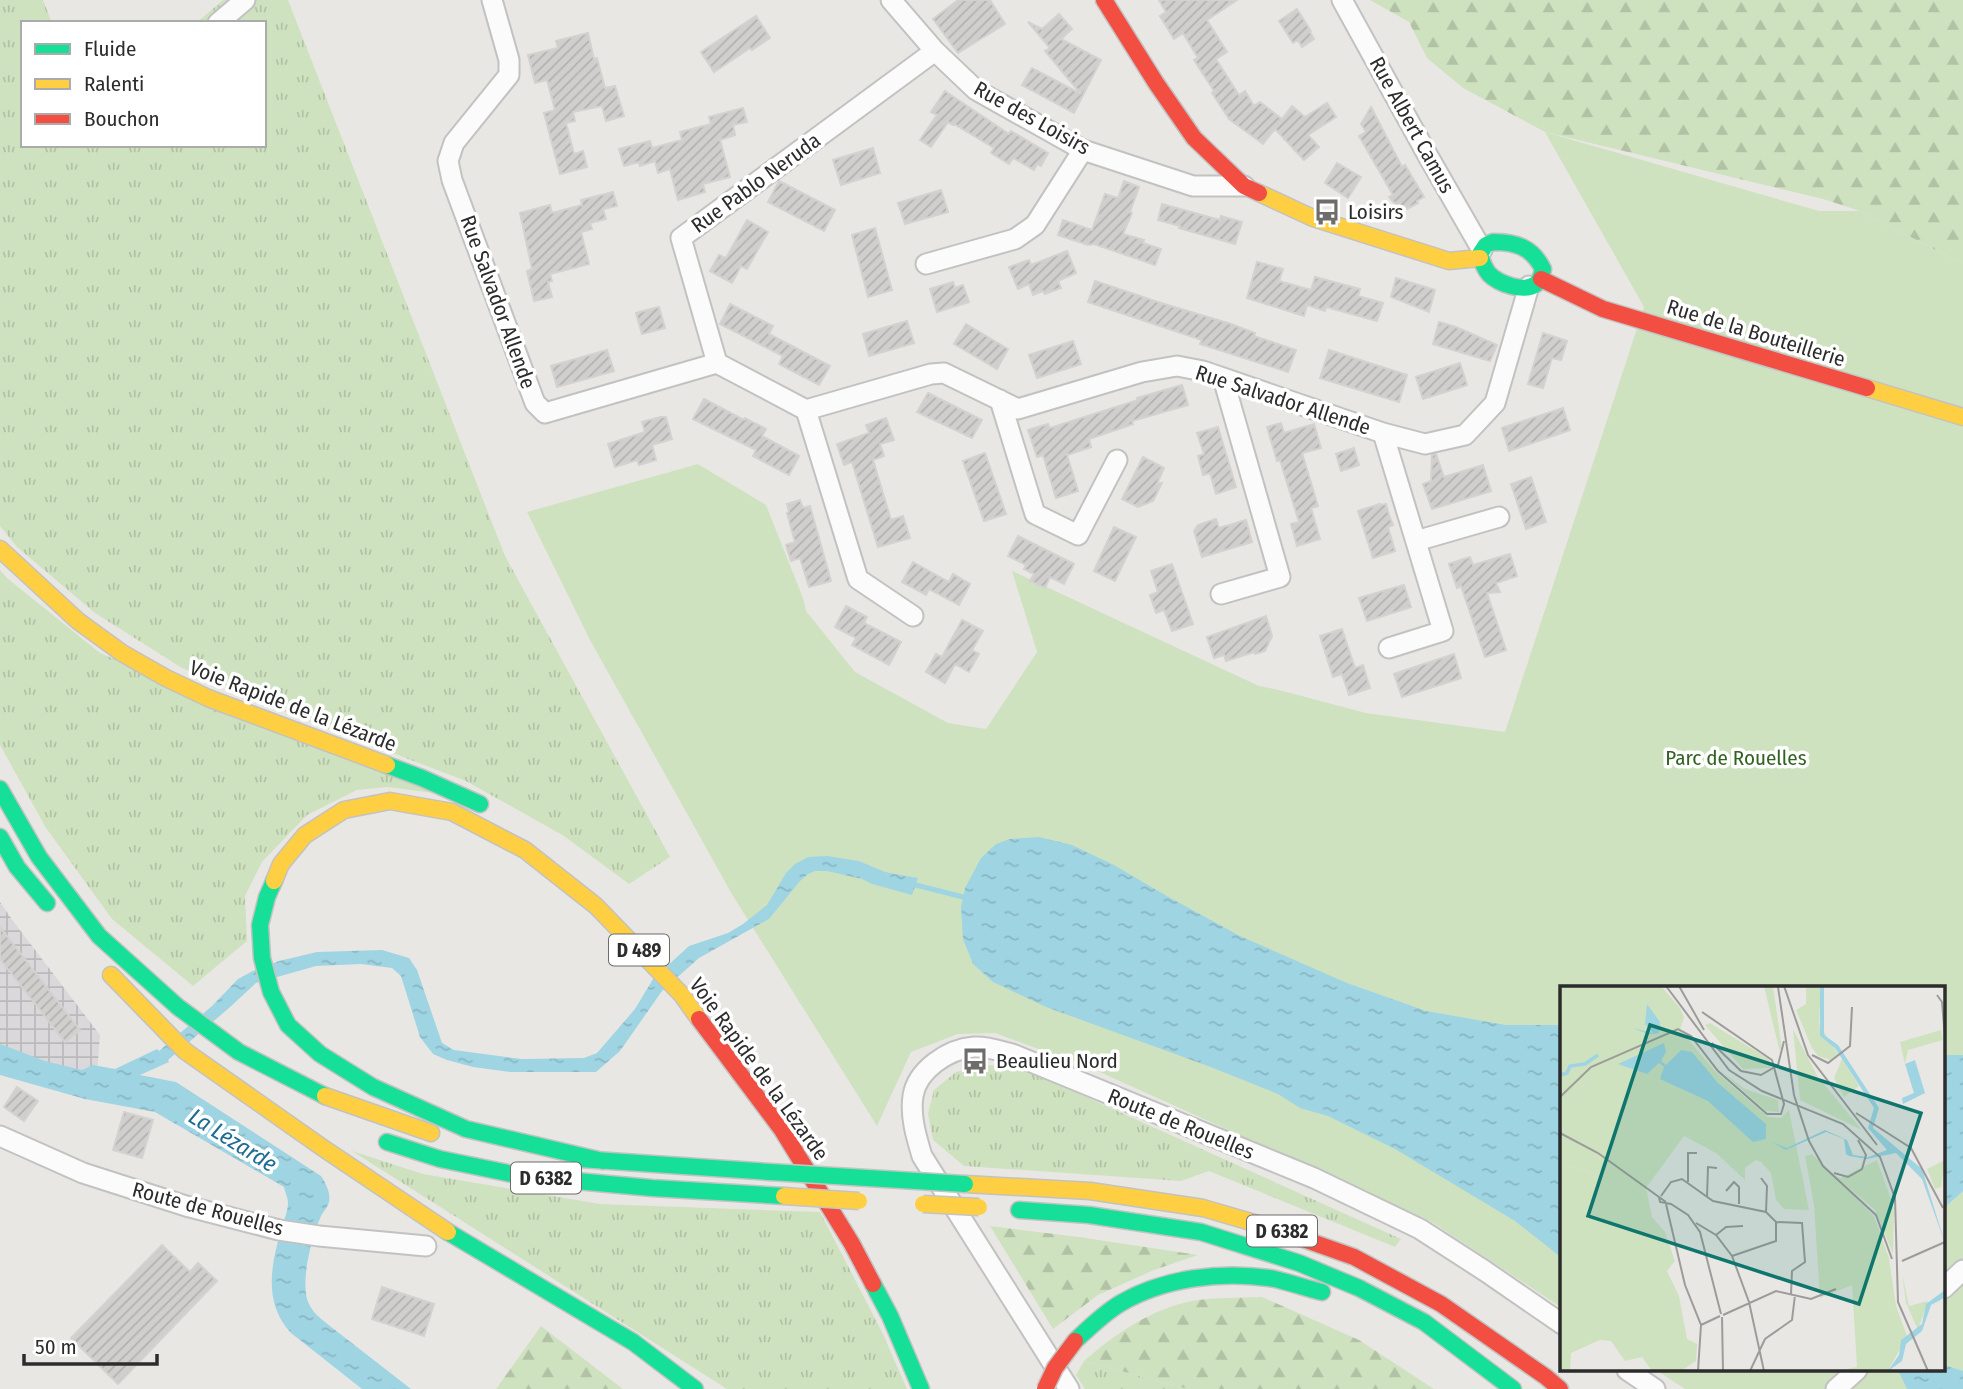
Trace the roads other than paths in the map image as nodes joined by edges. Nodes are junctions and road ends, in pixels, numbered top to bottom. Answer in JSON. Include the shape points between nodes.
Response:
{"nodes":[{"id":1,"x":244,"y":0,"type":"edge"},
{"id":2,"x":492,"y":0,"type":"edge"},
{"id":3,"x":891,"y":0,"type":"edge"},
{"id":4,"x":1104,"y":0,"type":"edge"},
{"id":5,"x":1342,"y":0,"type":"edge"},
{"id":6,"x":220,"y":21,"type":"edge"},
{"id":7,"x":935,"y":51,"type":"junction"},
{"id":8,"x":1083,"y":150,"type":"junction"},
{"id":9,"x":1244,"y":186,"type":"junction"},
{"id":10,"x":1481,"y":254,"type":"junction"},
{"id":11,"x":926,"y":264,"type":"dead end"},
{"id":12,"x":1535,"y":282,"type":"junction"},
{"id":13,"x":717,"y":363,"type":"junction"},
{"id":14,"x":1223,"y":378,"type":"junction"},
{"id":15,"x":1000,"y":400,"type":"junction"},
{"id":16,"x":806,"y":410,"type":"junction"},
{"id":17,"x":1963,"y":417,"type":"edge"},
{"id":18,"x":1383,"y":433,"type":"junction"},
{"id":19,"x":1117,"y":460,"type":"dead end"},
{"id":20,"x":1499,"y":517,"type":"dead end"},
{"id":21,"x":1416,"y":541,"type":"junction"},
{"id":22,"x":0,"y":549,"type":"edge"},
{"id":23,"x":1221,"y":594,"type":"dead end"},
{"id":24,"x":914,"y":616,"type":"dead end"},
{"id":25,"x":1389,"y":648,"type":"dead end"},
{"id":26,"x":0,"y":789,"type":"edge"},
{"id":27,"x":495,"y":812,"type":"dead end"},
{"id":28,"x":0,"y":837,"type":"edge"},
{"id":29,"x":60,"y":919,"type":"dead end"},
{"id":30,"x":104,"y":969,"type":"dead end"},
{"id":31,"x":191,"y":1048,"type":"junction"},
{"id":32,"x":245,"y":1073,"type":"dead end"},
{"id":33,"x":0,"y":1136,"type":"edge"},
{"id":34,"x":374,"y":1138,"type":"dead end"},
{"id":35,"x":822,"y":1159,"type":"dead end"},
{"id":36,"x":603,"y":1161,"type":"junction"},
{"id":37,"x":881,"y":1202,"type":"dead end"},
{"id":38,"x":909,"y":1203,"type":"dead end"},
{"id":39,"x":857,"y":1215,"type":"dead end"},
{"id":40,"x":426,"y":1247,"type":"dead end"},
{"id":41,"x":1963,"y":1270,"type":"edge"},
{"id":42,"x":1946,"y":1286,"type":"edge"},
{"id":43,"x":1338,"y":1300,"type":"dead end"},
{"id":44,"x":1560,"y":1323,"type":"edge"},
{"id":45,"x":1444,"y":1357,"type":"dead end"},
{"id":46,"x":1631,"y":1372,"type":"edge"},
{"id":47,"x":1855,"y":1372,"type":"edge"},
{"id":48,"x":695,"y":1389,"type":"edge"},
{"id":49,"x":922,"y":1389,"type":"edge"},
{"id":50,"x":1045,"y":1389,"type":"edge"},
{"id":51,"x":1069,"y":1389,"type":"edge"},
{"id":52,"x":1503,"y":1389,"type":"edge"},
{"id":53,"x":1513,"y":1389,"type":"edge"},
{"id":54,"x":1560,"y":1389,"type":"edge"},
{"id":55,"x":1655,"y":1389,"type":"edge"},
{"id":56,"x":1836,"y":1389,"type":"edge"}],
"edges":[{"from":1,"to":6,"type":"street"},
{"from":2,"to":13,"type":"street","name":"Rue Salvador Allende","via":[[509,75],[454,143],[447,161],[535,403],[545,413]]},
{"from":3,"to":7,"type":"street","name":"Rue des Loisirs"},
{"from":4,"to":9,"type":"main road","via":[[1194,138]]},
{"from":5,"to":10,"type":"street","name":"Rue Albert Camus"},
{"from":7,"to":8,"type":"street","name":"Rue des Loisirs","via":[[976,90]]},
{"from":7,"to":13,"type":"street","name":"Rue Pablo Neruda","via":[[681,238]]},
{"from":8,"to":9,"type":"street","name":"Rue des Loisirs","via":[[1193,186]]},
{"from":8,"to":11,"type":"street","via":[[1035,225],[1015,239]]},
{"from":9,"to":10,"type":"main road","via":[[1313,218],[1449,261]]},
{"from":10,"to":12,"type":"main road","via":[[1489,275],[1498,280],[1512,286]]},
{"from":10,"to":12,"type":"main road","via":[[1493,242],[1523,246],[1533,252],[1543,269]]},
{"from":12,"to":17,"type":"main road","name":"Rue de la Bouteillerie","via":[[1603,309]]},
{"from":12,"to":18,"type":"street","name":"Rue Salvador Allende","via":[[1495,403],[1465,435],[1425,444]]},
{"from":13,"to":16,"type":"street"},
{"from":14,"to":15,"type":"street","name":"Rue Salvador Allende","via":[[1177,366],[1017,409]]},
{"from":14,"to":18,"type":"street","name":"Rue Salvador Allende"},
{"from":14,"to":23,"type":"street","via":[[1280,576]]},
{"from":15,"to":16,"type":"street","name":"Rue Salvador Allende","via":[[944,373]]},
{"from":15,"to":19,"type":"street","via":[[1035,514],[1078,535]]},
{"from":16,"to":24,"type":"street","via":[[858,579]]},
{"from":18,"to":21,"type":"street"},
{"from":20,"to":21,"type":"street"},
{"from":21,"to":25,"type":"street","via":[[1443,631]]},
{"from":22,"to":27,"type":"main road","name":"Voie Rapide de la Lézarde","via":[[78,621],[166,678],[265,721],[422,778]]},
{"from":26,"to":36,"type":"main road","number":"D 6382","via":[[39,857],[99,936],[239,1052],[333,1100],[413,1128],[491,1150]]},
{"from":28,"to":29,"type":"main road"},
{"from":30,"to":31,"type":"main road"},
{"from":31,"to":32,"type":"main road"},
{"from":31,"to":48,"type":"main road","via":[[323,1148],[458,1238],[633,1342]]},
{"from":33,"to":40,"type":"street","name":"Route de Rouelles","via":[[83,1173],[186,1206],[279,1230]]},
{"from":34,"to":37,"type":"main road","number":"D 6382","bridge":true,"via":[[440,1159],[523,1176]]},
{"from":35,"to":39,"type":"main road","name":"Voie Rapide de la Lézarde"},
{"from":36,"to":49,"type":"main road","name":"Voie Rapide de la Lézarde","number":"D 489","via":[[466,1129],[373,1087],[320,1054],[288,1024],[271,992],[260,925],[281,864],[305,835],[344,810],[390,801],[452,812],[525,850],[596,906],[682,995],[782,1130],[852,1244]]},
{"from":36,"to":54,"type":"main road","number":"D 6382","bridge":true,"via":[[1090,1191],[1203,1208],[1354,1257],[1441,1304]]},
{"from":38,"to":53,"type":"main road","number":"D 6382","bridge":true,"via":[[1089,1215],[1201,1232],[1299,1263],[1359,1288],[1424,1322]]},
{"from":41,"to":42,"type":"street"},
{"from":43,"to":50,"type":"main road","bridge":true,"via":[[1269,1278],[1213,1276],[1166,1286],[1131,1298],[1098,1320],[1075,1341]]},
{"from":44,"to":51,"type":"street","name":"Route de Rouelles","via":[[1420,1229],[1314,1178],[1012,1055],[973,1047],[957,1051],[941,1058],[915,1087],[913,1116],[922,1156]]},
{"from":45,"to":52,"type":"main road"},
{"from":46,"to":55,"type":"street"},
{"from":47,"to":56,"type":"street"}]}
